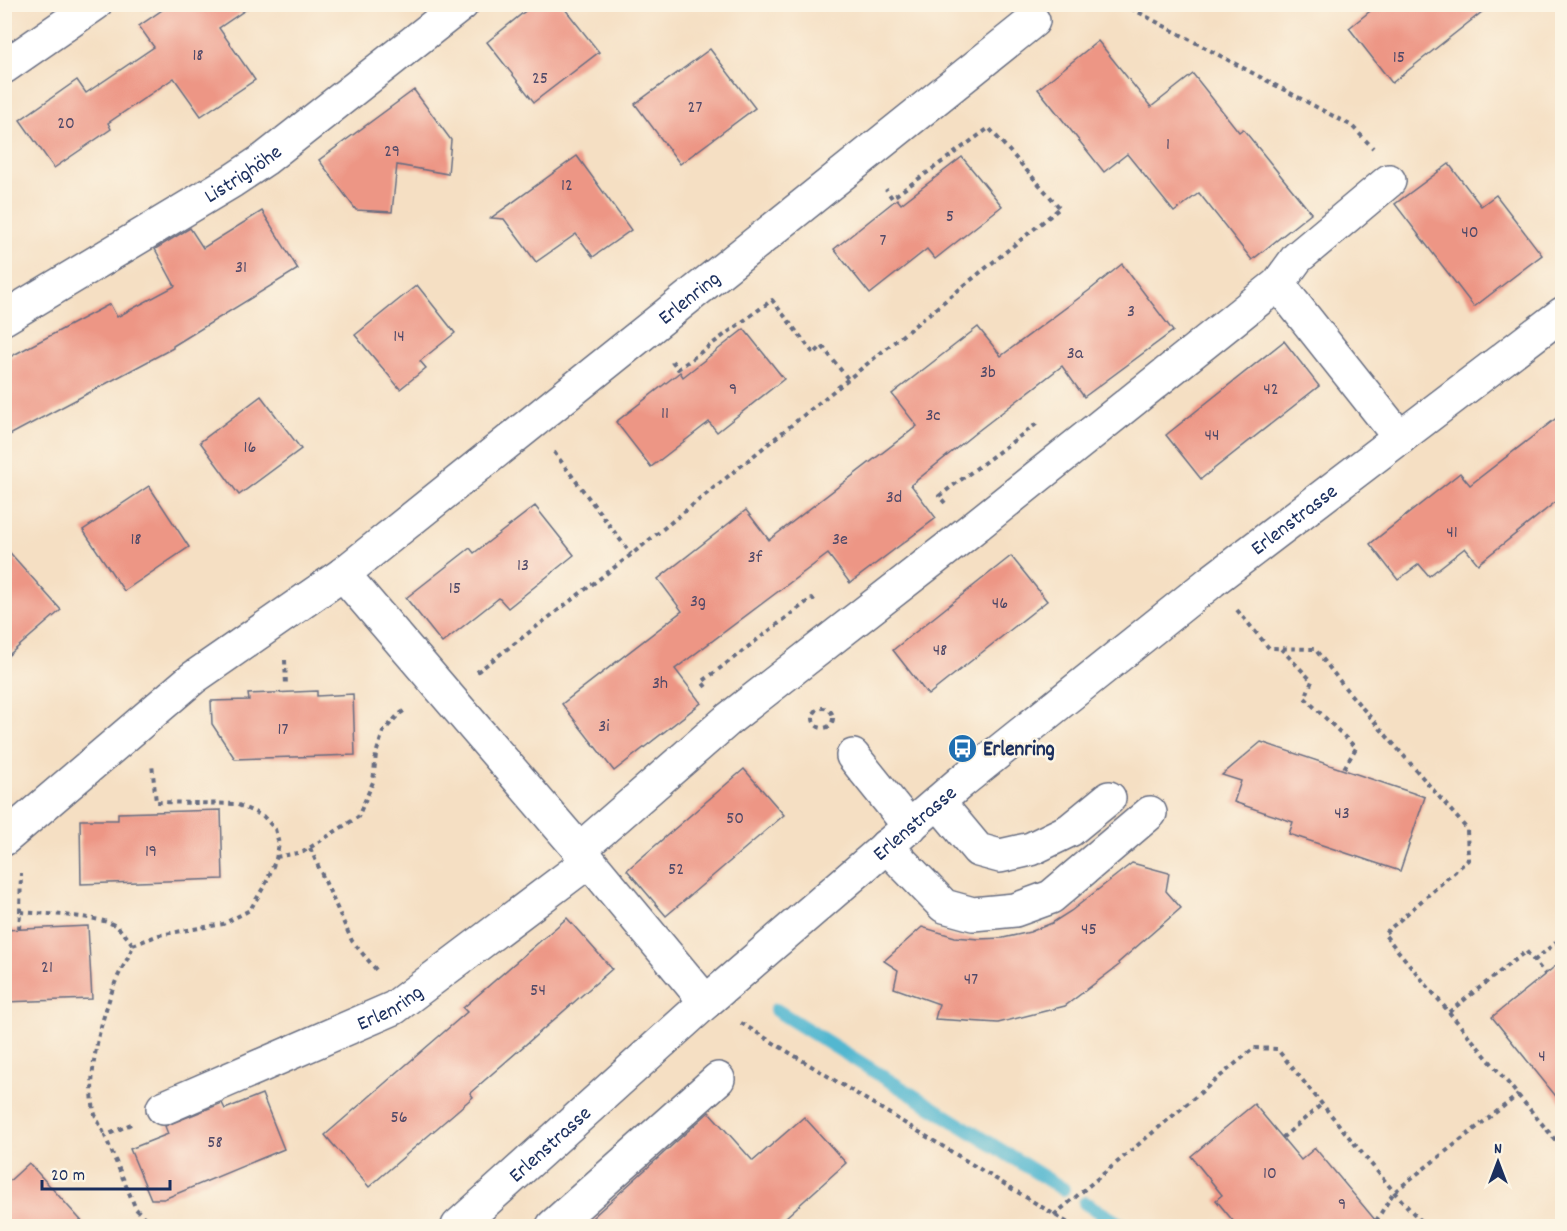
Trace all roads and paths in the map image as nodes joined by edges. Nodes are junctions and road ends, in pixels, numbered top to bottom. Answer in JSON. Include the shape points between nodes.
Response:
{"nodes":[{"id":1,"x":95,"y":4,"type":"edge"},
{"id":2,"x":462,"y":4,"type":"edge"},
{"id":3,"x":1123,"y":4,"type":"edge"},
{"id":4,"x":1033,"y":21,"type":"dead end"},
{"id":5,"x":4,"y":67,"type":"edge"},
{"id":6,"x":862,"y":158,"type":"junction"},
{"id":7,"x":1389,"y":181,"type":"joint"},
{"id":8,"x":1278,"y":284,"type":"junction"},
{"id":9,"x":1563,"y":314,"type":"edge"},
{"id":10,"x":4,"y":318,"type":"edge"},
{"id":11,"x":648,"y":329,"type":"junction"},
{"id":12,"x":848,"y":379,"type":"junction"},
{"id":13,"x":531,"y":423,"type":"junction"},
{"id":14,"x":1400,"y":438,"type":"junction"},
{"id":15,"x":632,"y":554,"type":"junction"},
{"id":16,"x":343,"y":574,"type":"junction"},
{"id":17,"x":1237,"y":609,"type":"dead end"},
{"id":18,"x":1280,"y":648,"type":"junction"},
{"id":19,"x":442,"y":690,"type":"junction"},
{"id":20,"x":140,"y":722,"type":"junction"},
{"id":21,"x":820,"y":727,"type":"joint"},
{"id":22,"x":853,"y":756,"type":"dead end"},
{"id":23,"x":1343,"y":770,"type":"dead end"},
{"id":24,"x":1109,"y":798,"type":"dead end"},
{"id":25,"x":938,"y":802,"type":"junction"},
{"id":26,"x":1150,"y":813,"type":"dead end"},
{"id":27,"x":898,"y":837,"type":"junction"},
{"id":28,"x":4,"y":839,"type":"edge"},
{"id":29,"x":310,"y":848,"type":"junction"},
{"id":30,"x":584,"y":855,"type":"junction"},
{"id":31,"x":276,"y":857,"type":"junction"},
{"id":32,"x":19,"y":929,"type":"dead end"},
{"id":33,"x":1563,"y":937,"type":"edge"},
{"id":34,"x":133,"y":945,"type":"junction"},
{"id":35,"x":1534,"y":961,"type":"junction"},
{"id":36,"x":1545,"y":974,"type":"dead end"},
{"id":37,"x":403,"y":1001,"type":"junction"},
{"id":38,"x":706,"y":1002,"type":"junction"},
{"id":39,"x":1449,"y":1012,"type":"junction"},
{"id":40,"x":718,"y":1079,"type":"dead end"},
{"id":41,"x":1518,"y":1095,"type":"junction"},
{"id":42,"x":1322,"y":1104,"type":"junction"},
{"id":43,"x":163,"y":1108,"type":"joint"},
{"id":44,"x":105,"y":1136,"type":"junction"},
{"id":45,"x":1282,"y":1138,"type":"dead end"},
{"id":46,"x":1563,"y":1148,"type":"edge"},
{"id":47,"x":1394,"y":1192,"type":"junction"},
{"id":48,"x":1054,"y":1215,"type":"junction"},
{"id":49,"x":1376,"y":1221,"type":"dead end"},
{"id":50,"x":1563,"y":1222,"type":"edge"},
{"id":51,"x":153,"y":1227,"type":"edge"},
{"id":52,"x":458,"y":1227,"type":"edge"},
{"id":53,"x":553,"y":1227,"type":"edge"},
{"id":54,"x":1073,"y":1227,"type":"edge"},
{"id":55,"x":1425,"y":1227,"type":"edge"},
{"id":56,"x":1558,"y":1227,"type":"edge"}],
"edges":[{"from":1,"to":5,"type":"street"},
{"from":2,"to":10,"type":"street","name":"Listrighöhe","via":[[265,159]]},
{"from":3,"to":7,"type":"path","via":[[1352,126],[1377,153]]},
{"from":4,"to":6,"type":"street","name":"Erlenring"},
{"from":6,"to":11,"type":"street","name":"Erlenring"},
{"from":6,"to":12,"type":"path","via":[[892,198],[989,128],[1060,208]]},
{"from":7,"to":8,"type":"street","name":"Erlenring","via":[[1297,258]]},
{"from":8,"to":14,"type":"street"},
{"from":8,"to":30,"type":"street","name":"Erlenring","via":[[730,718]]},
{"from":9,"to":14,"type":"street","name":"Erlenstrasse"},
{"from":11,"to":12,"type":"path","via":[[678,369],[772,300],[814,354],[822,346]]},
{"from":11,"to":13,"type":"street","name":"Erlenring"},
{"from":12,"to":15,"type":"path"},
{"from":13,"to":15,"type":"path"},
{"from":13,"to":16,"type":"street","name":"Erlenring"},
{"from":14,"to":25,"type":"street","name":"Erlenstrasse","via":[[1212,581]]},
{"from":15,"to":19,"type":"path"},
{"from":16,"to":19,"type":"street"},
{"from":16,"to":20,"type":"street","name":"Erlenring","via":[[193,678]]},
{"from":17,"to":18,"type":"path","via":[[1269,648]]},
{"from":18,"to":23,"type":"path","via":[[1312,681],[1305,698],[1356,748]]},
{"from":18,"to":39,"type":"path","via":[[1315,650],[1467,830],[1468,860],[1384,934]]},
{"from":19,"to":29,"type":"path","via":[[398,715],[383,732],[373,782],[358,817]]},
{"from":19,"to":30,"type":"street"},
{"from":20,"to":28,"type":"street","name":"Erlenring"},
{"from":20,"to":31,"type":"path","via":[[150,733],[156,802],[236,804],[263,816],[275,830],[279,844]]},
{"from":21,"to":21,"type":"path","via":[[826,727],[833,719],[828,709],[817,709],[813,714]]},
{"from":22,"to":27,"type":"street"},
{"from":24,"to":25,"type":"street","via":[[1070,830],[1031,849],[1000,856],[978,850]]},
{"from":25,"to":27,"type":"street","name":"Erlenstrasse"},
{"from":26,"to":27,"type":"street","via":[[1052,897],[1015,910],[973,914],[944,906]]},
{"from":27,"to":38,"type":"street","name":"Erlenstrasse"},
{"from":29,"to":31,"type":"path","via":[[292,856]]},
{"from":29,"to":37,"type":"path","via":[[352,941]]},
{"from":30,"to":37,"type":"street","name":"Erlenring"},
{"from":30,"to":38,"type":"street"},
{"from":31,"to":34,"type":"path","via":[[249,910],[223,924],[159,935]]},
{"from":32,"to":34,"type":"path","via":[[20,912],[85,918],[112,924]]},
{"from":33,"to":35,"type":"path"},
{"from":34,"to":44,"type":"path","via":[[116,981],[94,1060],[94,1112]]},
{"from":35,"to":36,"type":"path"},
{"from":35,"to":39,"type":"path","via":[[1526,951]]},
{"from":37,"to":43,"type":"street","name":"Erlenring"},
{"from":38,"to":48,"type":"path"},
{"from":38,"to":52,"type":"street","name":"Erlenstrasse"},
{"from":39,"to":41,"type":"path"},
{"from":40,"to":53,"type":"street"},
{"from":41,"to":46,"type":"path"},
{"from":41,"to":47,"type":"path"},
{"from":42,"to":45,"type":"path"},
{"from":42,"to":47,"type":"path"},
{"from":42,"to":48,"type":"path","via":[[1277,1049],[1254,1048]]},
{"from":43,"to":44,"type":"path"},
{"from":44,"to":51,"type":"path","via":[[136,1209]]},
{"from":47,"to":49,"type":"path"},
{"from":47,"to":55,"type":"path"},
{"from":48,"to":54,"type":"path"},
{"from":50,"to":56,"type":"path"}]}
